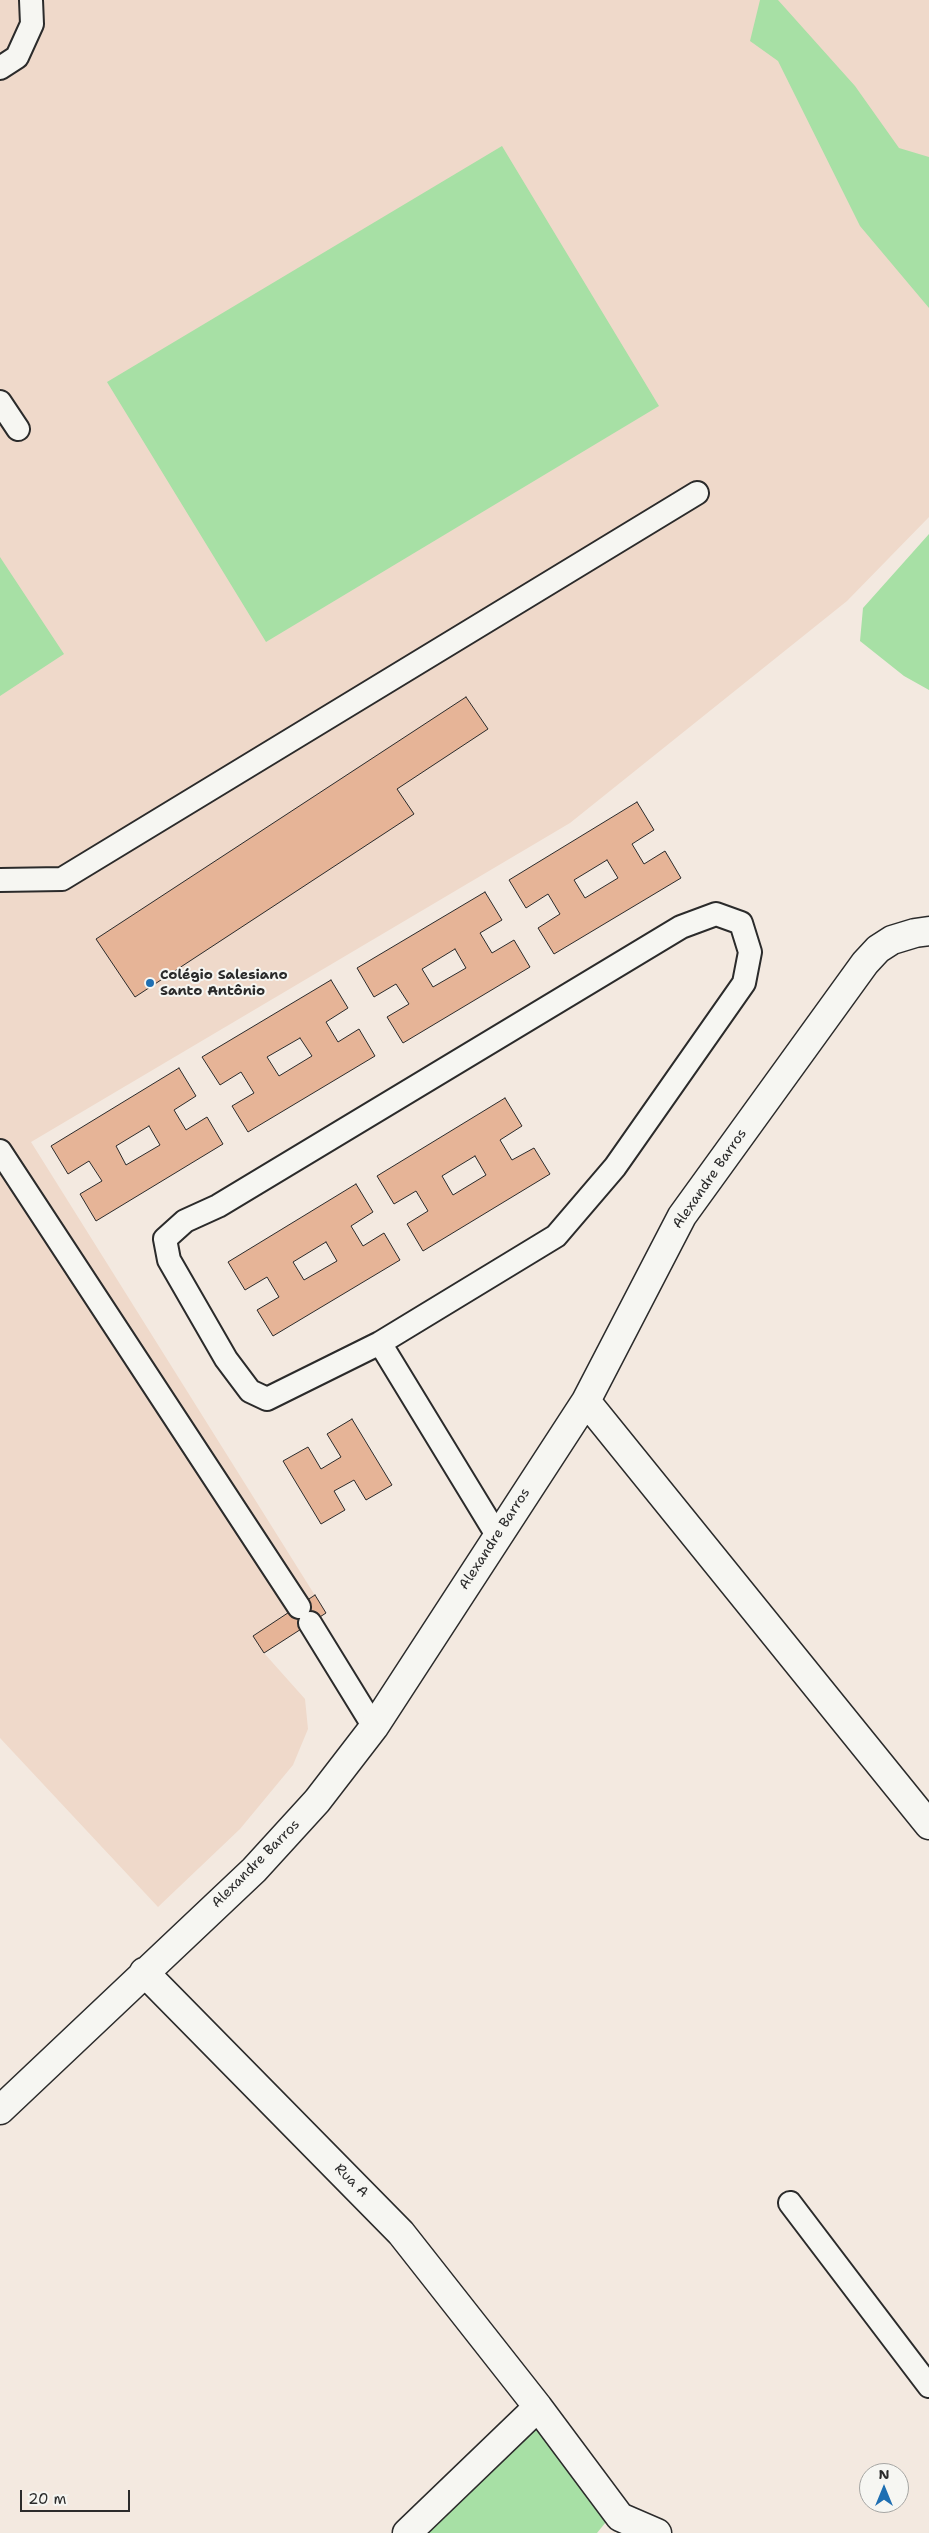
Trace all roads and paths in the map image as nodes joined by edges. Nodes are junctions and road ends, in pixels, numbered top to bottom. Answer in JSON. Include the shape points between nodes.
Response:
{"nodes":[{"id":1,"x":31,"y":0,"type":"edge"},
{"id":2,"x":0,"y":68,"type":"edge"},
{"id":3,"x":0,"y":402,"type":"edge"},
{"id":4,"x":18,"y":429,"type":"dead end"},
{"id":5,"x":697,"y":493,"type":"dead end"},
{"id":6,"x":0,"y":880,"type":"edge"},
{"id":7,"x":929,"y":931,"type":"edge"},
{"id":8,"x":0,"y":1151,"type":"edge"},
{"id":9,"x":380,"y":1343,"type":"junction"},
{"id":10,"x":586,"y":1401,"type":"junction"},
{"id":11,"x":496,"y":1535,"type":"junction"},
{"id":12,"x":374,"y":1727,"type":"junction"},
{"id":13,"x":929,"y":1825,"type":"edge"},
{"id":14,"x":144,"y":1972,"type":"junction"},
{"id":15,"x":0,"y":2110,"type":"edge"},
{"id":16,"x":790,"y":2204,"type":"dead end"},
{"id":17,"x":929,"y":2386,"type":"edge"},
{"id":18,"x":538,"y":2407,"type":"junction"},
{"id":19,"x":615,"y":2525,"type":"edge"},
{"id":20,"x":407,"y":2533,"type":"edge"},
{"id":21,"x":657,"y":2533,"type":"edge"}],
"edges":[{"from":1,"to":2,"type":"lane","via":[[32,24],[17,57]]},
{"from":3,"to":4,"type":"lane"},
{"from":5,"to":6,"type":"lane","via":[[62,879]]},
{"from":7,"to":10,"type":"street","name":"Alexandre Barros","via":[[914,932],[892,940],[865,963],[682,1216]]},
{"from":8,"to":12,"type":"lane"},
{"from":9,"to":9,"type":"lane","via":[[556,1236],[615,1167],[744,982],[750,952],[741,923],[716,914],[681,927],[227,1200],[185,1221],[165,1239],[169,1260],[226,1359],[250,1391],[267,1399]]},
{"from":9,"to":11,"type":"lane"},
{"from":10,"to":11,"type":"street","name":"Alexandre Barros"},
{"from":10,"to":13,"type":"street"},
{"from":11,"to":12,"type":"street","name":"Alexandre Barros"},
{"from":12,"to":14,"type":"street","name":"Alexandre Barros","via":[[317,1801],[254,1870]]},
{"from":14,"to":15,"type":"street","name":"Alexandre Barros"},
{"from":14,"to":18,"type":"street","name":"Rua A","via":[[402,2233]]},
{"from":16,"to":17,"type":"lane"},
{"from":18,"to":19,"type":"street","name":"Rua A"},
{"from":18,"to":20,"type":"street"},
{"from":19,"to":21,"type":"street","name":"Rua A"}]}
